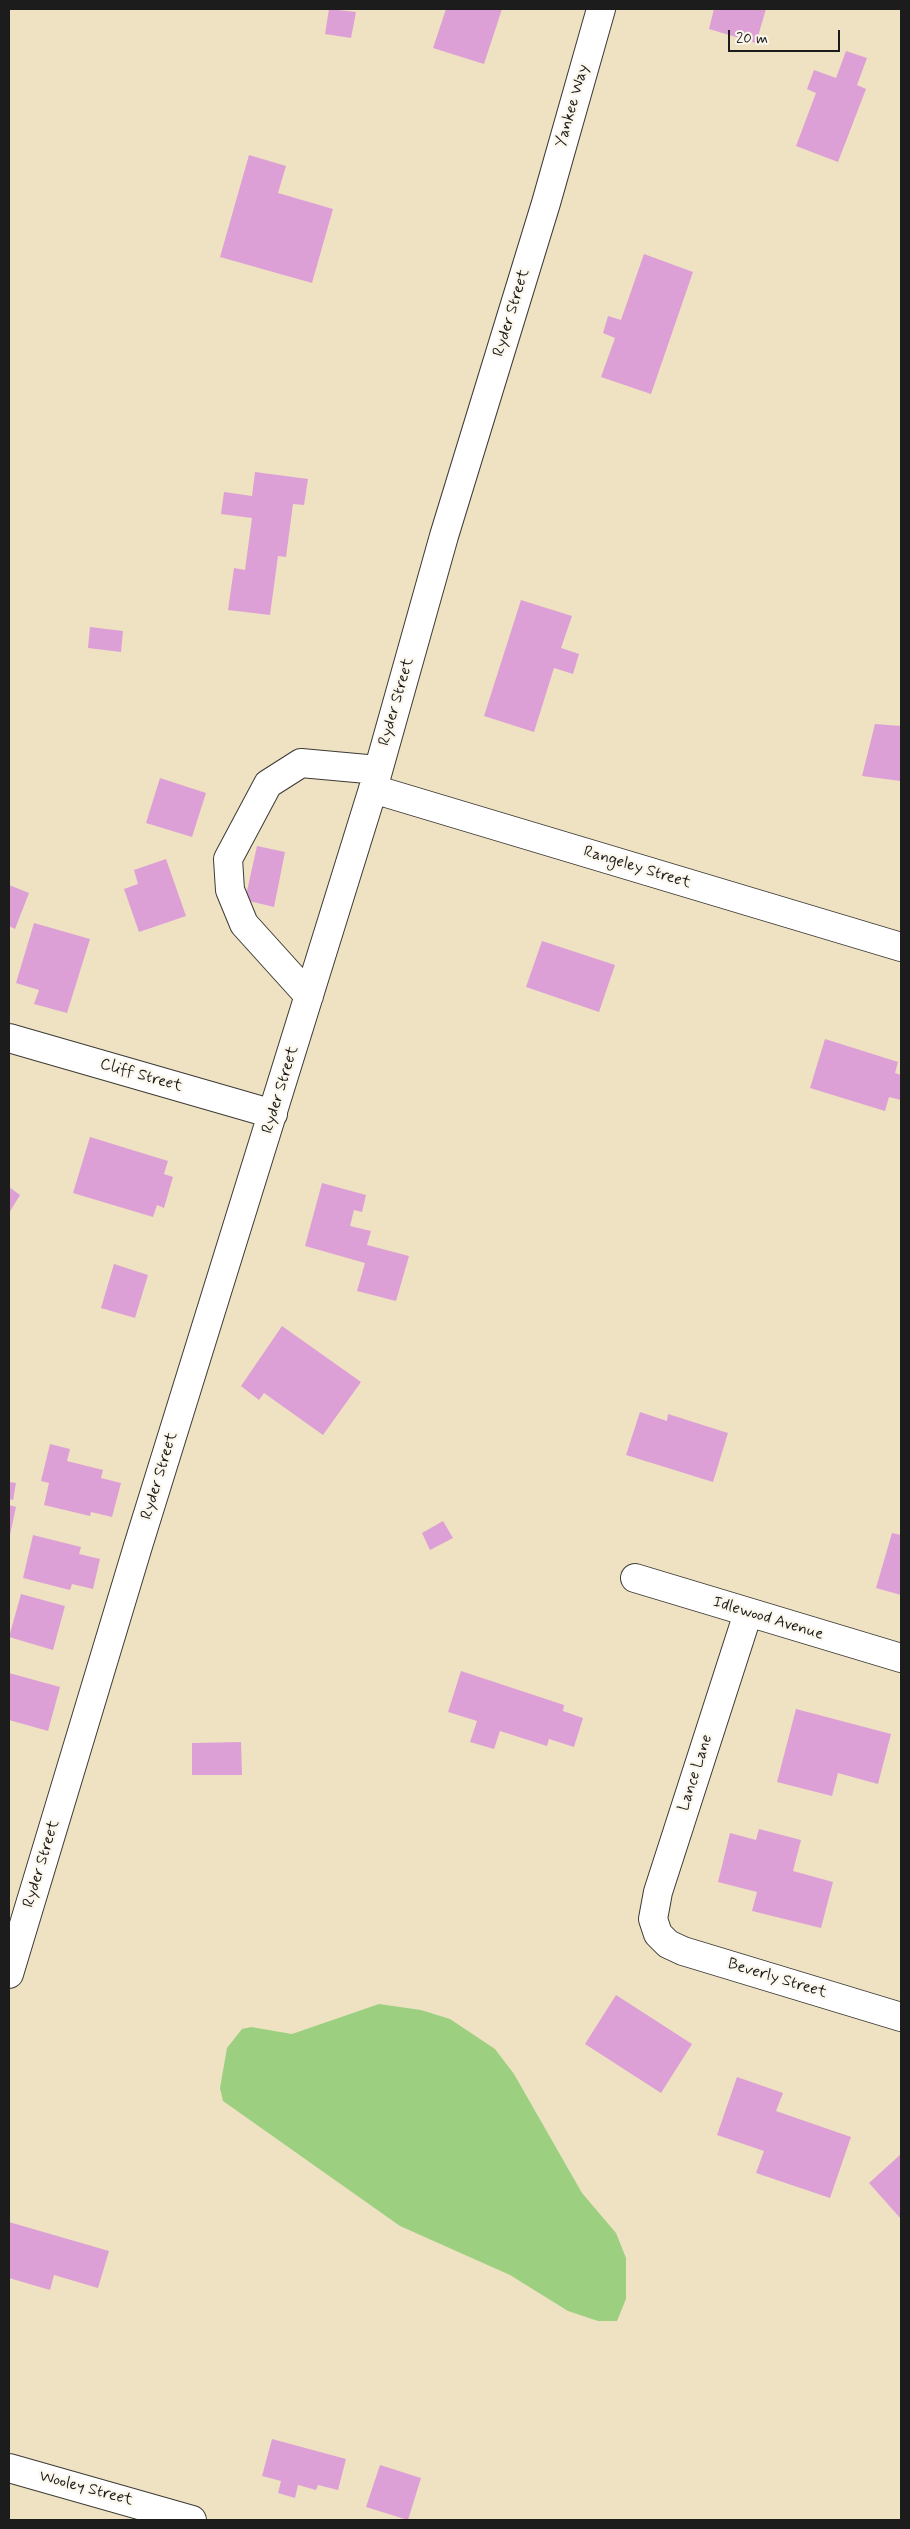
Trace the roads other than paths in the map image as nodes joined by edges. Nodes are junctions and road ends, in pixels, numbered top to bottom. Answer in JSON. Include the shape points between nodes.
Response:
{"nodes":[{"id":1,"x":601,"y":9,"type":"edge"},
{"id":2,"x":546,"y":202,"type":"joint"},
{"id":3,"x":375,"y":779,"type":"junction"},
{"id":4,"x":901,"y":947,"type":"edge"},
{"id":5,"x":309,"y":996,"type":"junction"},
{"id":6,"x":9,"y":1038,"type":"edge"},
{"id":7,"x":273,"y":1114,"type":"junction"},
{"id":8,"x":636,"y":1578,"type":"dead end"},
{"id":9,"x":748,"y":1613,"type":"junction"},
{"id":10,"x":901,"y":1658,"type":"edge"},
{"id":11,"x":658,"y":1934,"type":"joint"},
{"id":12,"x":9,"y":1974,"type":"edge"},
{"id":13,"x":901,"y":2017,"type":"edge"},
{"id":14,"x":9,"y":2468,"type":"edge"},
{"id":15,"x":192,"y":2520,"type":"edge"}],
"edges":[{"from":1,"to":2,"type":"street","name":"Yankee Way"},
{"from":2,"to":3,"type":"street","name":"Ryder Street","via":[[444,536]]},
{"from":3,"to":4,"type":"street","name":"Rangeley Street"},
{"from":3,"to":5,"type":"street","name":"Ryder Street"},
{"from":3,"to":5,"type":"street","name":"Rangeley Street","via":[[301,763],[268,784],[228,859],[230,890],[244,924]]},
{"from":5,"to":7,"type":"street","name":"Ryder Street"},
{"from":6,"to":7,"type":"street","name":"Cliff Street"},
{"from":7,"to":12,"type":"street","name":"Ryder Street"},
{"from":8,"to":9,"type":"street","name":"Idlewood Avenue"},
{"from":9,"to":10,"type":"street","name":"Idlewood Avenue"},
{"from":9,"to":11,"type":"street","name":"Lance Lane","via":[[658,1892],[653,1919]]},
{"from":11,"to":13,"type":"street","name":"Beverly Street","via":[[668,1944],[683,1951]]},
{"from":14,"to":15,"type":"street","name":"Wooley Street"}]}
